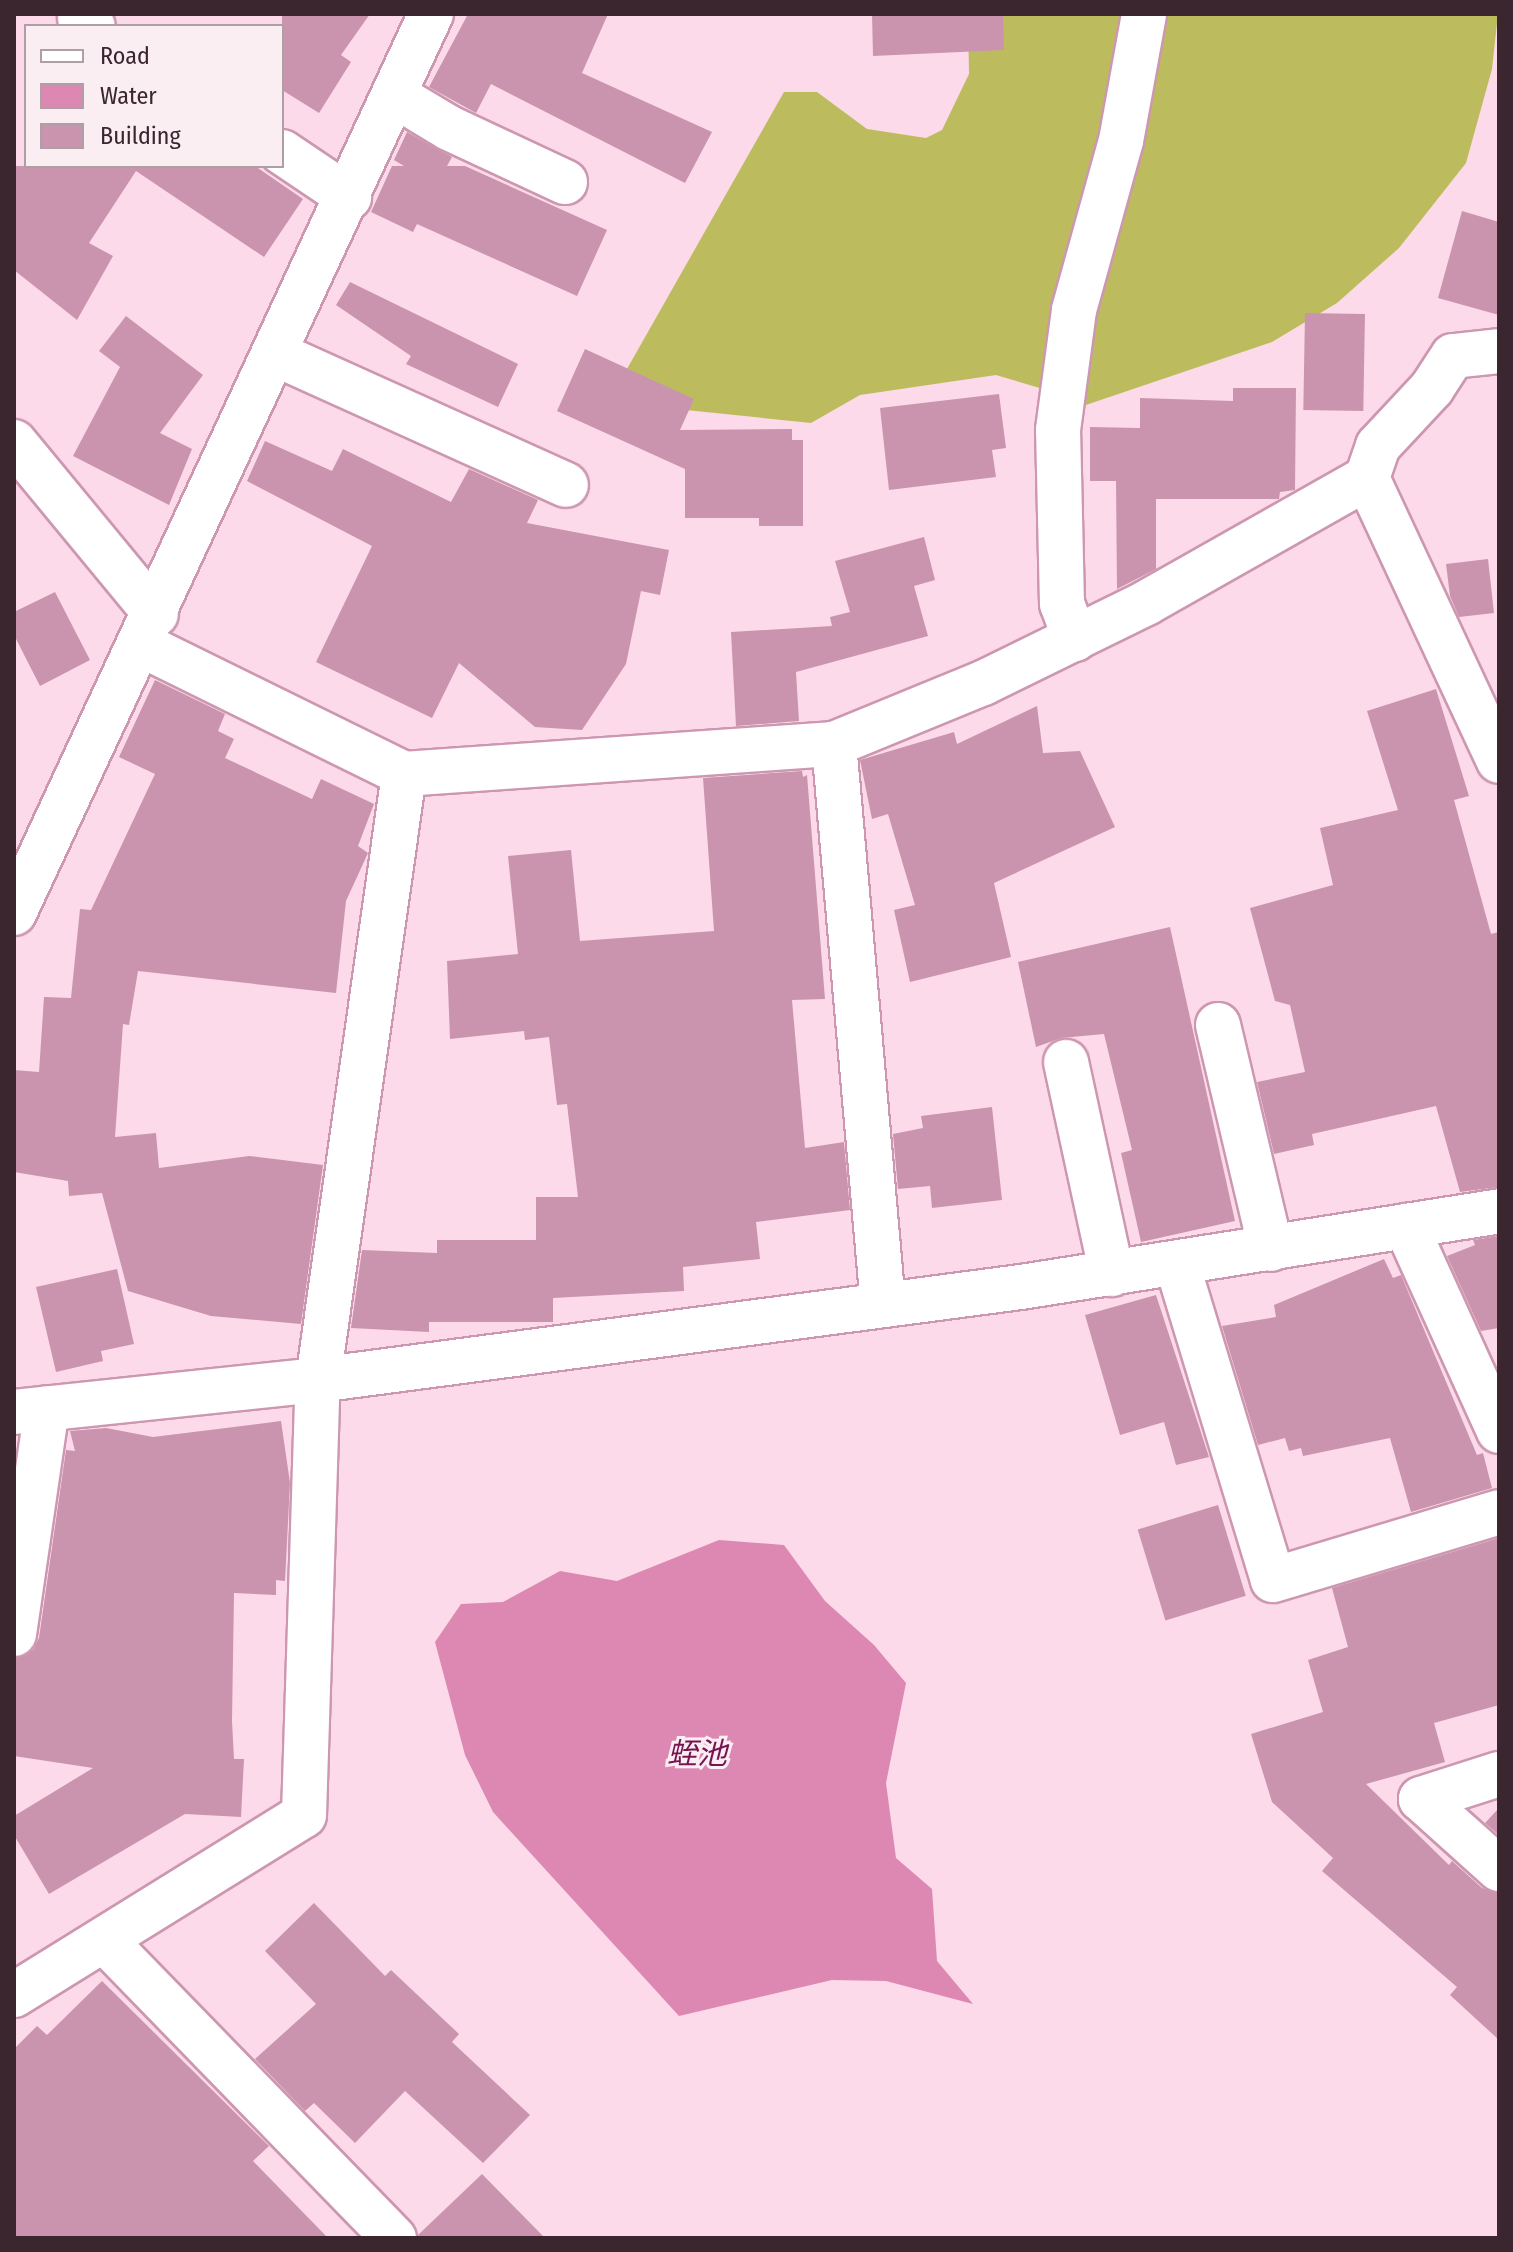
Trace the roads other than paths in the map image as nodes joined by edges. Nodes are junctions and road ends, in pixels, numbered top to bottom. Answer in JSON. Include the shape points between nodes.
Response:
{"nodes":[{"id":1,"x":431,"y":14,"type":"edge"},
{"id":2,"x":1144,"y":14,"type":"edge"},
{"id":3,"x":394,"y":95,"type":"junction"},
{"id":4,"x":284,"y":153,"type":"edge"},
{"id":5,"x":565,"y":182,"type":"dead end"},
{"id":6,"x":349,"y":197,"type":"junction"},
{"id":7,"x":1499,"y":351,"type":"edge"},
{"id":8,"x":276,"y":354,"type":"junction"},
{"id":9,"x":14,"y":442,"type":"edge"},
{"id":10,"x":1367,"y":478,"type":"junction"},
{"id":11,"x":566,"y":485,"type":"dead end"},
{"id":12,"x":148,"y":629,"type":"junction"},
{"id":13,"x":1075,"y":639,"type":"junction"},
{"id":14,"x":834,"y":744,"type":"junction"},
{"id":15,"x":1499,"y":761,"type":"edge"},
{"id":16,"x":404,"y":774,"type":"junction"},
{"id":17,"x":14,"y":913,"type":"edge"},
{"id":18,"x":1218,"y":1025,"type":"dead end"},
{"id":19,"x":1066,"y":1062,"type":"dead end"},
{"id":20,"x":1499,"y":1211,"type":"edge"},
{"id":21,"x":1406,"y":1226,"type":"junction"},
{"id":22,"x":1271,"y":1249,"type":"junction"},
{"id":23,"x":1177,"y":1264,"type":"junction"},
{"id":24,"x":1112,"y":1274,"type":"junction"},
{"id":25,"x":883,"y":1305,"type":"junction"},
{"id":26,"x":318,"y":1380,"type":"junction"},
{"id":27,"x":31,"y":1410,"type":"edge"},
{"id":28,"x":1499,"y":1431,"type":"edge"},
{"id":29,"x":1499,"y":1512,"type":"edge"},
{"id":30,"x":14,"y":1634,"type":"edge"},
{"id":31,"x":1499,"y":1774,"type":"edge"},
{"id":32,"x":1499,"y":1869,"type":"edge"},
{"id":33,"x":104,"y":1940,"type":"junction"},
{"id":34,"x":14,"y":1995,"type":"edge"},
{"id":35,"x":394,"y":2238,"type":"edge"}],
"edges":[{"from":1,"to":3,"type":"street"},
{"from":2,"to":13,"type":"street","via":[[1121,141],[1074,310],[1058,430],[1062,604]]},
{"from":3,"to":5,"type":"street","via":[[449,128]]},
{"from":3,"to":6,"type":"street"},
{"from":4,"to":6,"type":"street"},
{"from":6,"to":8,"type":"street"},
{"from":7,"to":10,"type":"street","via":[[1453,356],[1432,388],[1378,446]]},
{"from":8,"to":11,"type":"street"},
{"from":8,"to":12,"type":"street"},
{"from":9,"to":12,"type":"street"},
{"from":10,"to":13,"type":"street"},
{"from":10,"to":15,"type":"street"},
{"from":12,"to":16,"type":"street"},
{"from":12,"to":17,"type":"street"},
{"from":13,"to":14,"type":"street"},
{"from":14,"to":16,"type":"street"},
{"from":14,"to":25,"type":"street"},
{"from":16,"to":26,"type":"street"},
{"from":18,"to":22,"type":"street"},
{"from":19,"to":24,"type":"street"},
{"from":20,"to":21,"type":"street"},
{"from":21,"to":22,"type":"street"},
{"from":21,"to":28,"type":"street"},
{"from":22,"to":23,"type":"street"},
{"from":23,"to":24,"type":"street"},
{"from":23,"to":29,"type":"street","via":[[1273,1580]]},
{"from":24,"to":25,"type":"street"},
{"from":25,"to":26,"type":"street"},
{"from":26,"to":27,"type":"street"},
{"from":26,"to":33,"type":"street","via":[[304,1815]]},
{"from":27,"to":30,"type":"street"},
{"from":31,"to":32,"type":"street","via":[[1421,1799]]},
{"from":33,"to":34,"type":"street"},
{"from":33,"to":35,"type":"street"}]}
